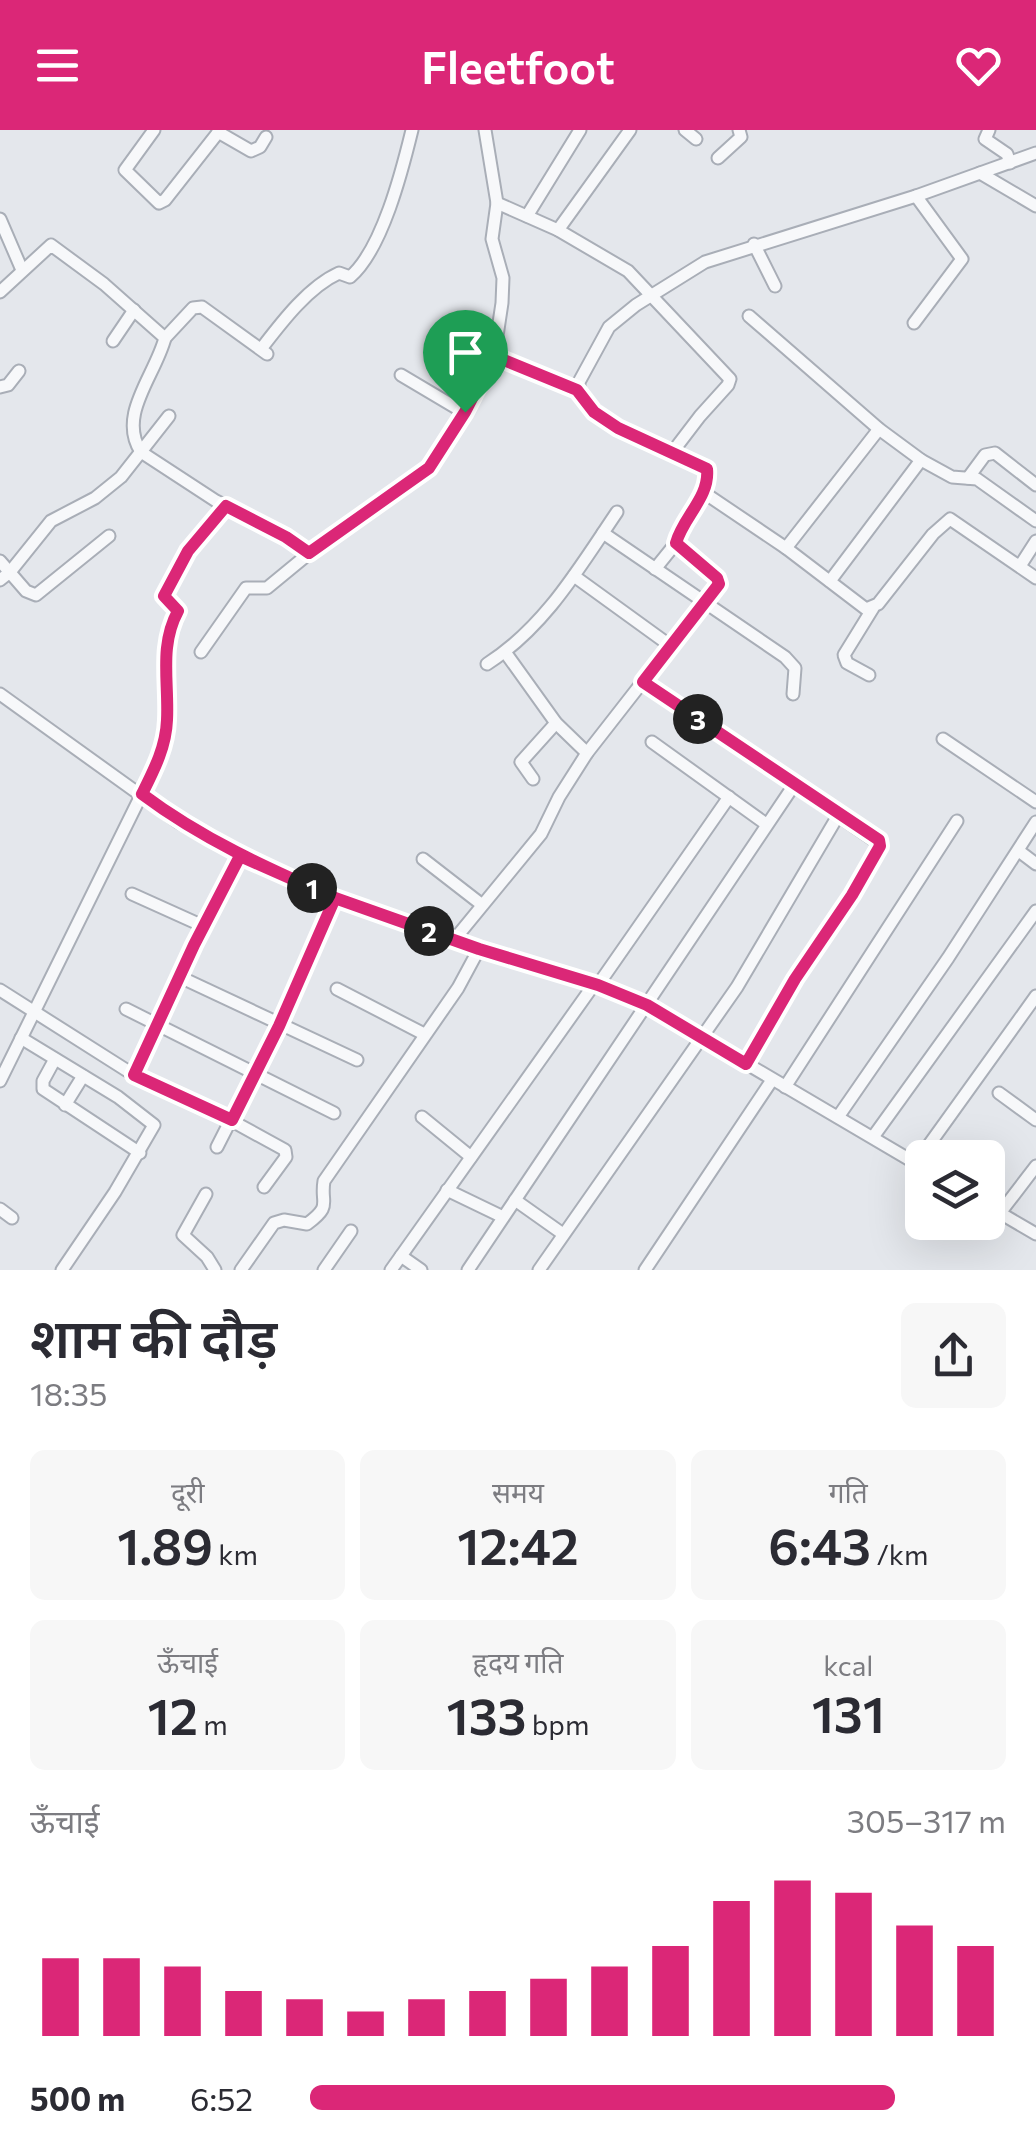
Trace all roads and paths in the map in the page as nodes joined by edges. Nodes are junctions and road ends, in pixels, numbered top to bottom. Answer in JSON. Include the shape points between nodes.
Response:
{"nodes":[{"id":1,"x":154,"y":130,"type":"edge"},
{"id":2,"x":412,"y":130,"type":"edge"},
{"id":3,"x":486,"y":130,"type":"edge"},
{"id":4,"x":580,"y":130,"type":"edge"},
{"id":5,"x":630,"y":130,"type":"edge"},
{"id":6,"x":686,"y":130,"type":"edge"},
{"id":7,"x":738,"y":130,"type":"edge"},
{"id":8,"x":989,"y":130,"type":"edge"},
{"id":9,"x":219,"y":131,"type":"edge"},
{"id":10,"x":266,"y":138,"type":"dead end"},
{"id":11,"x":696,"y":139,"type":"dead end"},
{"id":12,"x":1036,"y":153,"type":"edge"},
{"id":13,"x":718,"y":158,"type":"dead end"},
{"id":14,"x":1010,"y":163,"type":"junction"},
{"id":15,"x":980,"y":173,"type":"junction"},
{"id":16,"x":916,"y":196,"type":"junction"},
{"id":17,"x":496,"y":203,"type":"junction"},
{"id":18,"x":1036,"y":206,"type":"edge"},
{"id":19,"x":527,"y":216,"type":"junction"},
{"id":20,"x":0,"y":219,"type":"edge"},
{"id":21,"x":558,"y":230,"type":"junction"},
{"id":22,"x":754,"y":244,"type":"junction"},
{"id":23,"x":22,"y":270,"type":"junction"},
{"id":24,"x":774,"y":286,"type":"dead end"},
{"id":25,"x":0,"y":292,"type":"edge"},
{"id":26,"x":649,"y":296,"type":"junction"},
{"id":27,"x":134,"y":310,"type":"junction"},
{"id":28,"x":749,"y":316,"type":"dead end"},
{"id":29,"x":914,"y":323,"type":"dead end"},
{"id":30,"x":165,"y":338,"type":"junction"},
{"id":31,"x":112,"y":341,"type":"dead end"},
{"id":32,"x":494,"y":356,"type":"junction"},
{"id":33,"x":19,"y":371,"type":"dead end"},
{"id":34,"x":401,"y":375,"type":"dead end"},
{"id":35,"x":0,"y":387,"type":"edge"},
{"id":36,"x":577,"y":390,"type":"junction"},
{"id":37,"x":465,"y":412,"type":"junction"},
{"id":38,"x":169,"y":416,"type":"dead end"},
{"id":39,"x":879,"y":429,"type":"junction"},
{"id":40,"x":140,"y":452,"type":"junction"},
{"id":41,"x":671,"y":454,"type":"junction"},
{"id":42,"x":921,"y":460,"type":"junction"},
{"id":43,"x":968,"y":478,"type":"junction"},
{"id":44,"x":1036,"y":485,"type":"edge"},
{"id":45,"x":703,"y":492,"type":"junction"},
{"id":46,"x":226,"y":506,"type":"junction"},
{"id":47,"x":617,"y":512,"type":"dead end"},
{"id":48,"x":1036,"y":521,"type":"edge"},
{"id":49,"x":603,"y":532,"type":"junction"},
{"id":50,"x":110,"y":536,"type":"dead end"},
{"id":51,"x":1036,"y":541,"type":"edge"},
{"id":52,"x":676,"y":543,"type":"junction"},
{"id":53,"x":786,"y":548,"type":"junction"},
{"id":54,"x":309,"y":553,"type":"junction"},
{"id":55,"x":0,"y":561,"type":"edge"},
{"id":56,"x":1020,"y":566,"type":"junction"},
{"id":57,"x":655,"y":568,"type":"junction"},
{"id":58,"x":5,"y":576,"type":"edge"},
{"id":59,"x":574,"y":576,"type":"junction"},
{"id":60,"x":1036,"y":578,"type":"edge"},
{"id":61,"x":830,"y":581,"type":"junction"},
{"id":62,"x":704,"y":603,"type":"junction"},
{"id":63,"x":873,"y":608,"type":"junction"},
{"id":64,"x":672,"y":647,"type":"junction"},
{"id":65,"x":201,"y":652,"type":"dead end"},
{"id":66,"x":505,"y":652,"type":"junction"},
{"id":67,"x":488,"y":664,"type":"dead end"},
{"id":68,"x":869,"y":675,"type":"dead end"},
{"id":69,"x":643,"y":682,"type":"junction"},
{"id":70,"x":0,"y":694,"type":"edge"},
{"id":71,"x":793,"y":694,"type":"dead end"},
{"id":72,"x":556,"y":723,"type":"junction"},
{"id":73,"x":943,"y":739,"type":"dead end"},
{"id":74,"x":652,"y":742,"type":"dead end"},
{"id":75,"x":586,"y":754,"type":"junction"},
{"id":76,"x":532,"y":779,"type":"dead end"},
{"id":77,"x":794,"y":785,"type":"junction"},
{"id":78,"x":142,"y":794,"type":"junction"},
{"id":79,"x":729,"y":797,"type":"junction"},
{"id":80,"x":1036,"y":802,"type":"edge"},
{"id":81,"x":839,"y":814,"type":"junction"},
{"id":82,"x":957,"y":821,"type":"dead end"},
{"id":83,"x":1036,"y":822,"type":"edge"},
{"id":84,"x":766,"y":824,"type":"junction"},
{"id":85,"x":1019,"y":851,"type":"junction"},
{"id":86,"x":240,"y":856,"type":"junction"},
{"id":87,"x":424,"y":859,"type":"dead end"},
{"id":88,"x":1036,"y":864,"type":"edge"},
{"id":89,"x":132,"y":894,"type":"dead end"},
{"id":90,"x":335,"y":898,"type":"junction"},
{"id":91,"x":481,"y":904,"type":"junction"},
{"id":92,"x":1036,"y":911,"type":"edge"},
{"id":93,"x":204,"y":926,"type":"junction"},
{"id":94,"x":454,"y":940,"type":"junction"},
{"id":95,"x":479,"y":949,"type":"junction"},
{"id":96,"x":180,"y":977,"type":"junction"},
{"id":97,"x":596,"y":984,"type":"junction"},
{"id":98,"x":337,"y":989,"type":"dead end"},
{"id":99,"x":0,"y":990,"type":"edge"},
{"id":100,"x":1036,"y":996,"type":"edge"},
{"id":101,"x":647,"y":1005,"type":"junction"},
{"id":102,"x":28,"y":1006,"type":"junction"},
{"id":103,"x":126,"y":1009,"type":"dead end"},
{"id":104,"x":155,"y":1026,"type":"junction"},
{"id":105,"x":279,"y":1026,"type":"junction"},
{"id":106,"x":424,"y":1034,"type":"junction"},
{"id":107,"x":699,"y":1036,"type":"junction"},
{"id":108,"x":22,"y":1038,"type":"junction"},
{"id":109,"x":55,"y":1058,"type":"junction"},
{"id":110,"x":357,"y":1060,"type":"dead end"},
{"id":111,"x":746,"y":1064,"type":"junction"},
{"id":112,"x":256,"y":1072,"type":"junction"},
{"id":113,"x":134,"y":1075,"type":"junction"},
{"id":114,"x":83,"y":1076,"type":"junction"},
{"id":115,"x":772,"y":1080,"type":"junction"},
{"id":116,"x":0,"y":1081,"type":"edge"},
{"id":117,"x":785,"y":1087,"type":"junction"},
{"id":118,"x":998,"y":1093,"type":"dead end"},
{"id":119,"x":65,"y":1106,"type":"junction"},
{"id":120,"x":334,"y":1113,"type":"dead end"},
{"id":121,"x":422,"y":1117,"type":"dead end"},
{"id":122,"x":838,"y":1117,"type":"junction"},
{"id":123,"x":232,"y":1120,"type":"junction"},
{"id":124,"x":1036,"y":1120,"type":"edge"},
{"id":125,"x":873,"y":1136,"type":"junction"},
{"id":126,"x":937,"y":1140,"type":"edge"},
{"id":127,"x":217,"y":1146,"type":"dead end"},
{"id":128,"x":140,"y":1152,"type":"junction"},
{"id":129,"x":470,"y":1157,"type":"junction"},
{"id":130,"x":905,"y":1157,"type":"edge"},
{"id":131,"x":1036,"y":1166,"type":"edge"},
{"id":132,"x":264,"y":1187,"type":"dead end"},
{"id":133,"x":447,"y":1190,"type":"junction"},
{"id":134,"x":206,"y":1194,"type":"dead end"},
{"id":135,"x":515,"y":1200,"type":"junction"},
{"id":136,"x":1005,"y":1206,"type":"edge"},
{"id":137,"x":0,"y":1210,"type":"edge"},
{"id":138,"x":1005,"y":1216,"type":"edge"},
{"id":139,"x":503,"y":1217,"type":"junction"},
{"id":140,"x":12,"y":1218,"type":"dead end"},
{"id":141,"x":350,"y":1231,"type":"dead end"},
{"id":142,"x":563,"y":1234,"type":"junction"},
{"id":143,"x":1036,"y":1234,"type":"edge"},
{"id":144,"x":401,"y":1256,"type":"junction"},
{"id":145,"x":62,"y":1270,"type":"edge"},
{"id":146,"x":216,"y":1270,"type":"edge"},
{"id":147,"x":241,"y":1270,"type":"edge"},
{"id":148,"x":324,"y":1270,"type":"edge"},
{"id":149,"x":391,"y":1270,"type":"edge"},
{"id":150,"x":421,"y":1270,"type":"edge"},
{"id":151,"x":468,"y":1270,"type":"edge"},
{"id":152,"x":538,"y":1270,"type":"edge"},
{"id":153,"x":645,"y":1270,"type":"edge"}],
"edges":[{"from":1,"to":9,"type":"street","via":[[125,170],[159,202]]},
{"from":2,"to":30,"type":"street","via":[[370,252],[350,277],[329,278],[290,312],[264,352],[198,306]]},
{"from":3,"to":17,"type":"street"},
{"from":4,"to":19,"type":"street"},
{"from":5,"to":21,"type":"street"},
{"from":6,"to":11,"type":"street"},
{"from":7,"to":13,"type":"street","via":[[741,138]]},
{"from":8,"to":14,"type":"street","via":[[985,140]]},
{"from":9,"to":10,"type":"street","via":[[251,151]]},
{"from":12,"to":14,"type":"street"},
{"from":14,"to":15,"type":"street"},
{"from":15,"to":16,"type":"street"},
{"from":15,"to":18,"type":"street"},
{"from":16,"to":22,"type":"street"},
{"from":16,"to":29,"type":"street","via":[[962,258]]},
{"from":17,"to":19,"type":"street"},
{"from":17,"to":32,"type":"street","via":[[492,239],[504,291]]},
{"from":19,"to":21,"type":"street"},
{"from":20,"to":23,"type":"street"},
{"from":21,"to":26,"type":"street","via":[[618,264]]},
{"from":22,"to":24,"type":"street"},
{"from":22,"to":26,"type":"street","via":[[705,262]]},
{"from":23,"to":25,"type":"street"},
{"from":23,"to":27,"type":"street","via":[[55,246]]},
{"from":26,"to":36,"type":"street","via":[[609,327]]},
{"from":26,"to":41,"type":"street","via":[[730,379]]},
{"from":27,"to":30,"type":"street"},
{"from":27,"to":31,"type":"street"},
{"from":28,"to":39,"type":"street"},
{"from":30,"to":40,"type":"street","via":[[131,421]]},
{"from":32,"to":36,"type":"street"},
{"from":32,"to":37,"type":"street"},
{"from":33,"to":35,"type":"street"},
{"from":34,"to":37,"type":"street"},
{"from":36,"to":41,"type":"street","via":[[594,412]]},
{"from":37,"to":54,"type":"street","via":[[429,468]]},
{"from":38,"to":40,"type":"street"},
{"from":39,"to":42,"type":"street"},
{"from":39,"to":53,"type":"street"},
{"from":40,"to":46,"type":"street"},
{"from":40,"to":58,"type":"street","via":[[95,498],[42,529]]},
{"from":41,"to":45,"type":"street","via":[[707,469]]},
{"from":42,"to":43,"type":"street"},
{"from":42,"to":61,"type":"street"},
{"from":43,"to":44,"type":"street","via":[[985,455],[995,453]]},
{"from":43,"to":48,"type":"street"},
{"from":45,"to":52,"type":"street"},
{"from":45,"to":53,"type":"street"},
{"from":46,"to":54,"type":"street"},
{"from":46,"to":78,"type":"street","via":[[188,551],[164,596],[178,611],[167,641],[168,719]]},
{"from":47,"to":49,"type":"street"},
{"from":49,"to":57,"type":"street"},
{"from":49,"to":59,"type":"street"},
{"from":50,"to":58,"type":"street","via":[[36,595]]},
{"from":51,"to":56,"type":"street"},
{"from":52,"to":57,"type":"street"},
{"from":52,"to":62,"type":"street","via":[[719,581]]},
{"from":53,"to":61,"type":"street"},
{"from":54,"to":65,"type":"street","via":[[266,588],[242,591]]},
{"from":55,"to":58,"type":"street"},
{"from":56,"to":60,"type":"street"},
{"from":56,"to":63,"type":"street","via":[[950,518]]},
{"from":57,"to":62,"type":"street"},
{"from":59,"to":64,"type":"street"},
{"from":59,"to":66,"type":"street"},
{"from":61,"to":63,"type":"street"},
{"from":62,"to":64,"type":"street"},
{"from":62,"to":71,"type":"street","via":[[792,662]]},
{"from":63,"to":68,"type":"street","via":[[844,656]]},
{"from":64,"to":69,"type":"street"},
{"from":66,"to":67,"type":"street"},
{"from":66,"to":72,"type":"street"},
{"from":69,"to":75,"type":"street"},
{"from":69,"to":77,"type":"street"},
{"from":70,"to":78,"type":"street"},
{"from":72,"to":75,"type":"street"},
{"from":72,"to":76,"type":"street","via":[[521,762]]},
{"from":73,"to":80,"type":"street"},
{"from":74,"to":79,"type":"street"},
{"from":75,"to":91,"type":"street","via":[[541,834]]},
{"from":77,"to":81,"type":"street"},
{"from":77,"to":84,"type":"street"},
{"from":78,"to":86,"type":"street"},
{"from":78,"to":102,"type":"street"},
{"from":79,"to":84,"type":"street"},
{"from":79,"to":97,"type":"street"},
{"from":81,"to":107,"type":"street","via":[[737,987]]},
{"from":81,"to":111,"type":"street","via":[[880,846]]},
{"from":82,"to":117,"type":"street"},
{"from":83,"to":85,"type":"street"},
{"from":84,"to":101,"type":"street"},
{"from":85,"to":88,"type":"street"},
{"from":85,"to":122,"type":"street"},
{"from":86,"to":90,"type":"street"},
{"from":86,"to":93,"type":"street"},
{"from":87,"to":91,"type":"street"},
{"from":89,"to":93,"type":"street"},
{"from":90,"to":94,"type":"street"},
{"from":90,"to":105,"type":"street"},
{"from":91,"to":94,"type":"street"},
{"from":92,"to":125,"type":"street"},
{"from":93,"to":96,"type":"street"},
{"from":94,"to":95,"type":"street"},
{"from":95,"to":97,"type":"street"},
{"from":95,"to":106,"type":"street"},
{"from":96,"to":104,"type":"street"},
{"from":96,"to":105,"type":"street"},
{"from":97,"to":101,"type":"street"},
{"from":97,"to":129,"type":"street"},
{"from":98,"to":106,"type":"street"},
{"from":99,"to":102,"type":"street"},
{"from":100,"to":126,"type":"street"},
{"from":101,"to":107,"type":"street"},
{"from":101,"to":135,"type":"street"},
{"from":102,"to":108,"type":"street"},
{"from":102,"to":113,"type":"street"},
{"from":103,"to":104,"type":"street"},
{"from":104,"to":112,"type":"street"},
{"from":104,"to":113,"type":"street"},
{"from":105,"to":110,"type":"street"},
{"from":105,"to":112,"type":"street"},
{"from":106,"to":147,"type":"street","via":[[324,1181],[322,1210],[307,1224],[274,1223]]},
{"from":107,"to":111,"type":"street"},
{"from":107,"to":142,"type":"street"},
{"from":108,"to":109,"type":"street"},
{"from":108,"to":116,"type":"street"},
{"from":109,"to":114,"type":"street"},
{"from":109,"to":119,"type":"street","via":[[43,1090]]},
{"from":111,"to":115,"type":"street"},
{"from":112,"to":120,"type":"street"},
{"from":112,"to":123,"type":"street"},
{"from":113,"to":123,"type":"street"},
{"from":114,"to":119,"type":"street"},
{"from":114,"to":128,"type":"street","via":[[153,1122]]},
{"from":115,"to":117,"type":"street"},
{"from":115,"to":153,"type":"street"},
{"from":117,"to":122,"type":"street"},
{"from":118,"to":124,"type":"street"},
{"from":119,"to":128,"type":"street"},
{"from":121,"to":129,"type":"street"},
{"from":122,"to":125,"type":"street"},
{"from":123,"to":127,"type":"street"},
{"from":123,"to":132,"type":"street","via":[[287,1153]]},
{"from":125,"to":130,"type":"street"},
{"from":128,"to":145,"type":"street"},
{"from":129,"to":133,"type":"street"},
{"from":131,"to":136,"type":"street"},
{"from":133,"to":139,"type":"street"},
{"from":133,"to":144,"type":"street"},
{"from":134,"to":146,"type":"street","via":[[183,1234]]},
{"from":135,"to":139,"type":"street"},
{"from":135,"to":142,"type":"street"},
{"from":137,"to":140,"type":"street"},
{"from":138,"to":143,"type":"street"},
{"from":139,"to":151,"type":"street"},
{"from":141,"to":148,"type":"street"},
{"from":142,"to":152,"type":"street"},
{"from":144,"to":149,"type":"street"},
{"from":144,"to":150,"type":"street"}]}
